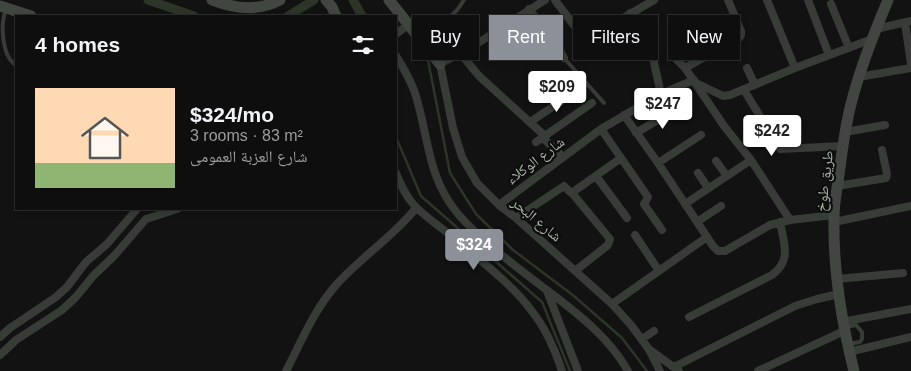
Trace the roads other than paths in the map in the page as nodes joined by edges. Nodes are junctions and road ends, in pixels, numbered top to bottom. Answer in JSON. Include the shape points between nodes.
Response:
{"nodes":[{"id":1,"x":212,"y":0,"type":"edge"},
{"id":2,"x":280,"y":0,"type":"edge"},
{"id":3,"x":390,"y":0,"type":"edge"},
{"id":4,"x":464,"y":0,"type":"edge"},
{"id":5,"x":544,"y":0,"type":"edge"},
{"id":6,"x":555,"y":0,"type":"edge"},
{"id":7,"x":654,"y":0,"type":"edge"},
{"id":8,"x":728,"y":0,"type":"edge"},
{"id":9,"x":767,"y":0,"type":"edge"},
{"id":10,"x":808,"y":0,"type":"edge"},
{"id":11,"x":886,"y":2,"type":"edge"},
{"id":12,"x":831,"y":4,"type":"dead end"},
{"id":13,"x":3,"y":7,"type":"edge"},
{"id":14,"x":529,"y":10,"type":"junction"},
{"id":15,"x":630,"y":13,"type":"junction"},
{"id":16,"x":28,"y":15,"type":"edge"},
{"id":17,"x":452,"y":15,"type":"edge"},
{"id":18,"x":734,"y":15,"type":"edge"},
{"id":19,"x":908,"y":22,"type":"edge"},
{"id":20,"x":409,"y":24,"type":"junction"},
{"id":21,"x":397,"y":33,"type":"edge"},
{"id":22,"x":874,"y":34,"type":"junction"},
{"id":23,"x":479,"y":42,"type":"edge"},
{"id":24,"x":849,"y":48,"type":"junction"},
{"id":25,"x":829,"y":55,"type":"junction"},
{"id":26,"x":397,"y":58,"type":"edge"},
{"id":27,"x":564,"y":58,"type":"joint"},
{"id":28,"x":447,"y":60,"type":"edge"},
{"id":29,"x":466,"y":60,"type":"edge"},
{"id":30,"x":677,"y":60,"type":"edge"},
{"id":31,"x":699,"y":60,"type":"edge"},
{"id":32,"x":15,"y":64,"type":"edge"},
{"id":33,"x":440,"y":64,"type":"junction"},
{"id":34,"x":911,"y":64,"type":"edge"},
{"id":35,"x":685,"y":68,"type":"junction"},
{"id":36,"x":747,"y":68,"type":"dead end"},
{"id":37,"x":794,"y":68,"type":"junction"},
{"id":38,"x":911,"y":68,"type":"edge"},
{"id":39,"x":859,"y":77,"type":"junction"},
{"id":40,"x":695,"y":81,"type":"junction"},
{"id":41,"x":554,"y":82,"type":"dead end"},
{"id":42,"x":754,"y":85,"type":"junction"},
{"id":43,"x":744,"y":90,"type":"junction"},
{"id":44,"x":661,"y":94,"type":"junction"},
{"id":45,"x":592,"y":103,"type":"dead end"},
{"id":46,"x":604,"y":103,"type":"dead end"},
{"id":47,"x":678,"y":107,"type":"dead end"},
{"id":48,"x":624,"y":115,"type":"junction"},
{"id":49,"x":530,"y":122,"type":"junction"},
{"id":50,"x":885,"y":125,"type":"dead end"},
{"id":51,"x":600,"y":129,"type":"junction"},
{"id":52,"x":845,"y":132,"type":"junction"},
{"id":53,"x":636,"y":133,"type":"junction"},
{"id":54,"x":701,"y":135,"type":"dead end"},
{"id":55,"x":541,"y":138,"type":"junction"},
{"id":56,"x":843,"y":146,"type":"junction"},
{"id":57,"x":882,"y":150,"type":"dead end"},
{"id":58,"x":563,"y":157,"type":"junction"},
{"id":59,"x":621,"y":158,"type":"junction"},
{"id":60,"x":751,"y":160,"type":"junction"},
{"id":61,"x":716,"y":161,"type":"dead end"},
{"id":62,"x":658,"y":163,"type":"junction"},
{"id":63,"x":698,"y":173,"type":"dead end"},
{"id":64,"x":397,"y":176,"type":"edge"},
{"id":65,"x":596,"y":176,"type":"junction"},
{"id":66,"x":726,"y":176,"type":"junction"},
{"id":67,"x":838,"y":186,"type":"junction"},
{"id":68,"x":708,"y":188,"type":"junction"},
{"id":69,"x":572,"y":193,"type":"junction"},
{"id":70,"x":685,"y":204,"type":"junction"},
{"id":71,"x":499,"y":205,"type":"junction"},
{"id":72,"x":721,"y":206,"type":"dead end"},
{"id":73,"x":911,"y":206,"type":"edge"},
{"id":74,"x":416,"y":208,"type":"junction"},
{"id":75,"x":135,"y":210,"type":"edge"},
{"id":76,"x":174,"y":210,"type":"edge"},
{"id":77,"x":516,"y":218,"type":"junction"},
{"id":78,"x":627,"y":218,"type":"dead end"},
{"id":79,"x":834,"y":218,"type":"junction"},
{"id":80,"x":790,"y":220,"type":"junction"},
{"id":81,"x":697,"y":222,"type":"junction"},
{"id":82,"x":780,"y":222,"type":"junction"},
{"id":83,"x":662,"y":230,"type":"dead end"},
{"id":84,"x":635,"y":234,"type":"dead end"},
{"id":85,"x":707,"y":237,"type":"junction"},
{"id":86,"x":576,"y":271,"type":"junction"},
{"id":87,"x":660,"y":271,"type":"junction"},
{"id":88,"x":87,"y":272,"type":"junction"},
{"id":89,"x":903,"y":273,"type":"dead end"},
{"id":90,"x":837,"y":279,"type":"junction"},
{"id":91,"x":547,"y":291,"type":"junction"},
{"id":92,"x":839,"y":294,"type":"junction"},
{"id":93,"x":612,"y":304,"type":"junction"},
{"id":94,"x":911,"y":309,"type":"edge"},
{"id":95,"x":38,"y":316,"type":"junction"},
{"id":96,"x":689,"y":317,"type":"dead end"},
{"id":97,"x":843,"y":327,"type":"junction"},
{"id":98,"x":654,"y":331,"type":"dead end"},
{"id":99,"x":0,"y":337,"type":"edge"},
{"id":100,"x":911,"y":337,"type":"edge"},
{"id":101,"x":642,"y":339,"type":"junction"},
{"id":102,"x":648,"y":348,"type":"junction"},
{"id":103,"x":849,"y":348,"type":"junction"},
{"id":104,"x":0,"y":355,"type":"edge"},
{"id":105,"x":676,"y":369,"type":"edge"},
{"id":106,"x":286,"y":371,"type":"edge"},
{"id":107,"x":562,"y":371,"type":"edge"},
{"id":108,"x":578,"y":371,"type":"edge"},
{"id":109,"x":628,"y":371,"type":"edge"},
{"id":110,"x":660,"y":371,"type":"edge"},
{"id":111,"x":758,"y":371,"type":"edge"},
{"id":112,"x":854,"y":371,"type":"edge"}],
"edges":[{"from":1,"to":2,"type":"main road","via":[[238,8],[263,7]]},
{"from":3,"to":20,"type":"main road"},
{"from":4,"to":17,"type":"lane"},
{"from":5,"to":14,"type":"street"},
{"from":6,"to":15,"type":"street","via":[[586,38]]},
{"from":7,"to":15,"type":"street"},
{"from":8,"to":18,"type":"street"},
{"from":9,"to":37,"type":"street"},
{"from":10,"to":25,"type":"street"},
{"from":11,"to":22,"type":"main road","name":"طريق طوخ"},
{"from":12,"to":24,"type":"street"},
{"from":13,"to":16,"type":"main road"},
{"from":13,"to":32,"type":"lane","via":[[4,44]]},
{"from":14,"to":23,"type":"street"},
{"from":14,"to":27,"type":"street"},
{"from":15,"to":44,"type":"street","via":[[652,54]]},
{"from":19,"to":22,"type":"street"},
{"from":19,"to":34,"type":"street"},
{"from":20,"to":21,"type":"street"},
{"from":20,"to":33,"type":"main road"},
{"from":22,"to":24,"type":"street"},
{"from":22,"to":39,"type":"main road","name":"طريق طوخ"},
{"from":24,"to":25,"type":"street"},
{"from":25,"to":37,"type":"street"},
{"from":26,"to":91,"type":"street","via":[[414,90],[433,169],[443,192],[474,231]]},
{"from":27,"to":46,"type":"lane"},
{"from":28,"to":33,"type":"street"},
{"from":29,"to":49,"type":"street"},
{"from":30,"to":35,"type":"street"},
{"from":31,"to":35,"type":"street"},
{"from":33,"to":71,"type":"street","name":"شارع البحر","via":[[462,157],[478,183]]},
{"from":35,"to":40,"type":"street"},
{"from":36,"to":42,"type":"street"},
{"from":37,"to":42,"type":"street"},
{"from":38,"to":39,"type":"street"},
{"from":39,"to":52,"type":"main road","name":"طريق طوخ"},
{"from":40,"to":43,"type":"street","via":[[723,96]]},
{"from":40,"to":44,"type":"street","name":"شارع الوكلاء"},
{"from":40,"to":60,"type":"street"},
{"from":41,"to":49,"type":"street","via":[[566,98]]},
{"from":42,"to":43,"type":"street"},
{"from":43,"to":56,"type":"street","via":[[778,148]]},
{"from":44,"to":48,"type":"street","name":"شارع الوكلاء"},
{"from":45,"to":55,"type":"street"},
{"from":47,"to":53,"type":"street"},
{"from":48,"to":51,"type":"street","name":"شارع الوكلاء"},
{"from":48,"to":53,"type":"street"},
{"from":49,"to":55,"type":"street"},
{"from":50,"to":52,"type":"street"},
{"from":51,"to":58,"type":"street","name":"شارع الوكلاء"},
{"from":51,"to":59,"type":"street"},
{"from":52,"to":56,"type":"main road","name":"طريق طوخ"},
{"from":53,"to":62,"type":"street"},
{"from":54,"to":62,"type":"street"},
{"from":55,"to":58,"type":"street"},
{"from":56,"to":67,"type":"main road","name":"طريق طوخ"},
{"from":57,"to":67,"type":"street","via":[[886,178]]},
{"from":58,"to":71,"type":"street","name":"شارع الوكلاء"},
{"from":59,"to":65,"type":"street"},
{"from":59,"to":83,"type":"street","via":[[648,197],[644,204]]},
{"from":60,"to":66,"type":"street"},
{"from":60,"to":80,"type":"street"},
{"from":61,"to":66,"type":"street"},
{"from":62,"to":70,"type":"street"},
{"from":63,"to":68,"type":"street"},
{"from":64,"to":74,"type":"street","via":[[402,190]]},
{"from":65,"to":69,"type":"street"},
{"from":65,"to":78,"type":"street"},
{"from":66,"to":68,"type":"street"},
{"from":67,"to":79,"type":"main road","name":"طريق طوخ"},
{"from":68,"to":70,"type":"street"},
{"from":69,"to":77,"type":"street","via":[[564,186]]},
{"from":69,"to":86,"type":"street","via":[[610,239],[608,245]]},
{"from":70,"to":81,"type":"street"},
{"from":71,"to":77,"type":"street","name":"شارع البحر"},
{"from":72,"to":81,"type":"street"},
{"from":73,"to":79,"type":"street"},
{"from":74,"to":106,"type":"street","via":[[396,231],[336,286],[312,321]]},
{"from":74,"to":107,"type":"street","via":[[522,299],[540,322]]},
{"from":75,"to":88,"type":"street"},
{"from":76,"to":88,"type":"street","via":[[146,218],[114,256]]},
{"from":77,"to":86,"type":"street","name":"شارع البحر"},
{"from":79,"to":80,"type":"street"},
{"from":79,"to":90,"type":"main road","name":"طريق طوخ"},
{"from":80,"to":82,"type":"street"},
{"from":81,"to":85,"type":"street"},
{"from":82,"to":85,"type":"street","via":[[760,229],[725,251],[715,249]]},
{"from":82,"to":96,"type":"street","via":[[786,252],[779,269]]},
{"from":84,"to":87,"type":"street"},
{"from":85,"to":87,"type":"street"},
{"from":86,"to":93,"type":"street","name":"شارع البحر"},
{"from":87,"to":93,"type":"street"},
{"from":88,"to":95,"type":"street"},
{"from":88,"to":95,"type":"street","via":[[76,298],[62,310]]},
{"from":89,"to":90,"type":"street"},
{"from":90,"to":92,"type":"main road","name":"طريق طوخ"},
{"from":91,"to":108,"type":"street"},
{"from":91,"to":109,"type":"street","via":[[604,338]]},
{"from":92,"to":97,"type":"main road","name":"طريق طوخ"},
{"from":92,"to":105,"type":"street","via":[[795,306]]},
{"from":93,"to":101,"type":"street","name":"شارع البحر"},
{"from":94,"to":97,"type":"street"},
{"from":95,"to":99,"type":"street"},
{"from":95,"to":104,"type":"street"},
{"from":97,"to":103,"type":"main road","name":"طريق طوخ"},
{"from":97,"to":103,"type":"lane","via":[[856,325],[862,332],[860,342]]},
{"from":97,"to":111,"type":"street"},
{"from":98,"to":101,"type":"street"},
{"from":100,"to":103,"type":"street"},
{"from":101,"to":102,"type":"street","name":"شارع البحر"},
{"from":102,"to":105,"type":"street"},
{"from":102,"to":110,"type":"street","name":"شارع البحر"},
{"from":103,"to":112,"type":"main road","name":"طريق طوخ"}]}
